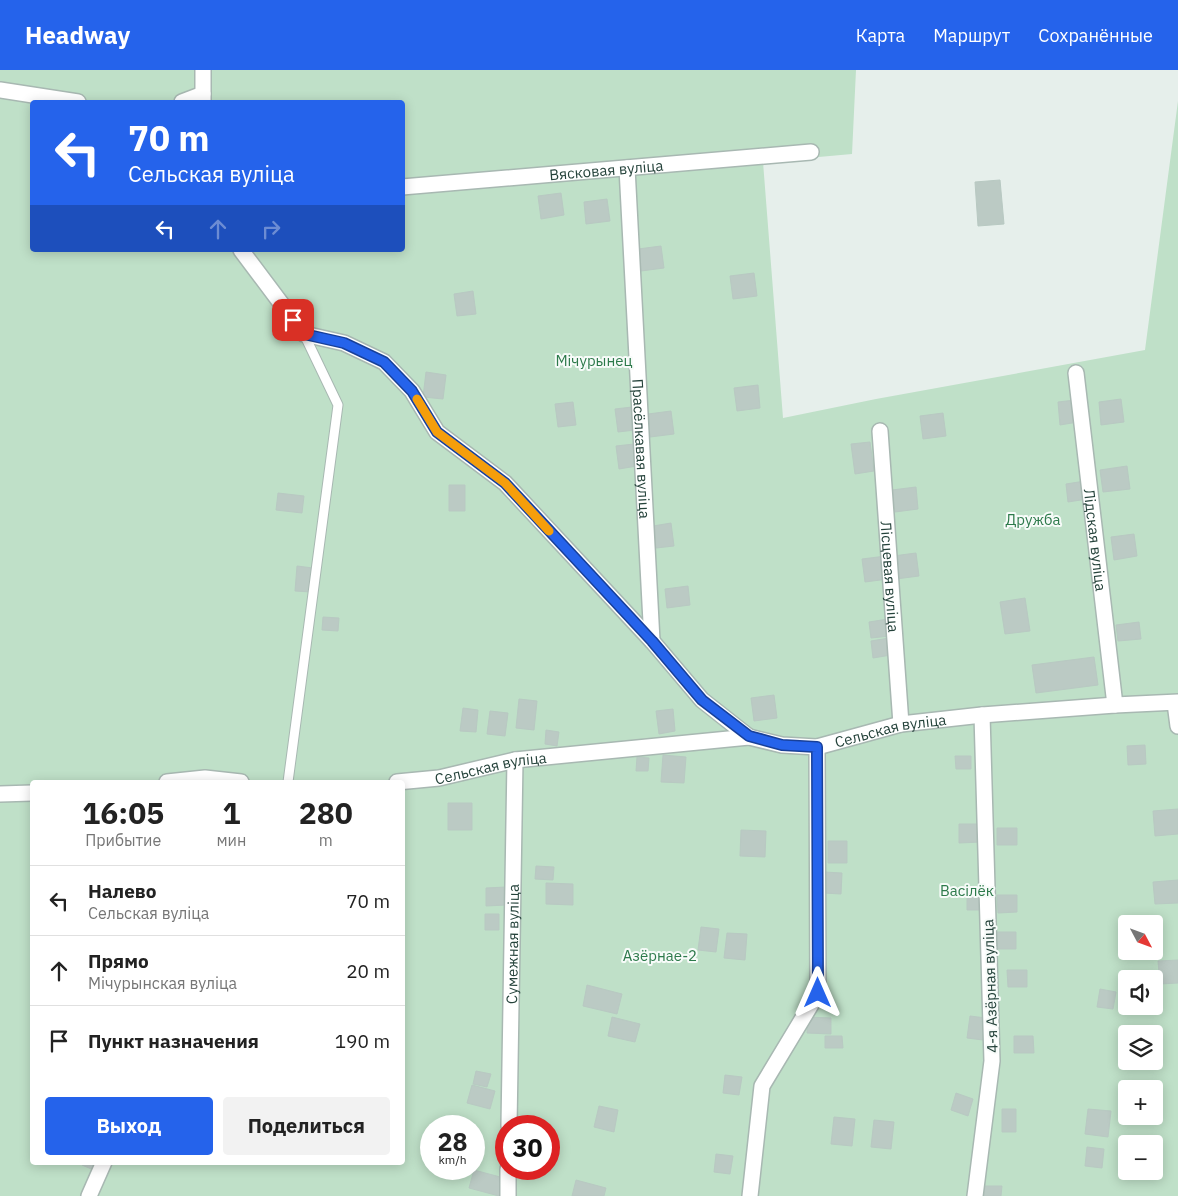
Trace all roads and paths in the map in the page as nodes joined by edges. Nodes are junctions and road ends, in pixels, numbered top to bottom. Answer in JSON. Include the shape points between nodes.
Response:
{"nodes":[{"id":1,"x":203,"y":70,"type":"edge"},
{"id":2,"x":0,"y":90,"type":"edge"},
{"id":3,"x":203,"y":98,"type":"edge"},
{"id":4,"x":65,"y":100,"type":"edge"},
{"id":5,"x":811,"y":152,"type":"dead end"},
{"id":6,"x":627,"y":168,"type":"junction"},
{"id":7,"x":405,"y":187,"type":"edge"},
{"id":8,"x":242,"y":252,"type":"edge"},
{"id":9,"x":304,"y":334,"type":"junction"},
{"id":10,"x":1076,"y":373,"type":"dead end"},
{"id":11,"x":880,"y":431,"type":"dead end"},
{"id":12,"x":652,"y":641,"type":"junction"},
{"id":13,"x":1177,"y":703,"type":"edge"},
{"id":14,"x":1115,"y":705,"type":"junction"},
{"id":15,"x":982,"y":715,"type":"junction"},
{"id":16,"x":901,"y":724,"type":"junction"},
{"id":17,"x":1178,"y":726,"type":"edge"},
{"id":18,"x":749,"y":736,"type":"junction"},
{"id":19,"x":817,"y":747,"type":"junction"},
{"id":20,"x":515,"y":760,"type":"junction"},
{"id":21,"x":186,"y":780,"type":"edge"},
{"id":22,"x":223,"y":780,"type":"edge"},
{"id":23,"x":288,"y":780,"type":"edge"},
{"id":24,"x":405,"y":781,"type":"edge"},
{"id":25,"x":30,"y":793,"type":"edge"},
{"id":26,"x":0,"y":794,"type":"edge"},
{"id":27,"x":509,"y":1115,"type":"edge"},
{"id":28,"x":103,"y":1165,"type":"edge"},
{"id":29,"x":508,"y":1180,"type":"edge"},
{"id":30,"x":89,"y":1196,"type":"edge"},
{"id":31,"x":508,"y":1196,"type":"edge"},
{"id":32,"x":750,"y":1196,"type":"edge"},
{"id":33,"x":974,"y":1196,"type":"edge"}],
"edges":[{"from":1,"to":3,"type":"street"},
{"from":2,"to":4,"type":"street"},
{"from":5,"to":6,"type":"street","name":"Вясковая вуліца"},
{"from":6,"to":7,"type":"street","name":"Вясковая вуліца"},
{"from":6,"to":12,"type":"street","name":"Прасёлкавая вуліца"},
{"from":8,"to":9,"type":"street"},
{"from":9,"to":12,"type":"street","via":[[344,343],[384,362],[412,391],[437,432],[505,483]]},
{"from":9,"to":23,"type":"lane","via":[[338,406]]},
{"from":10,"to":14,"type":"street","name":"Лідская вуліца"},
{"from":11,"to":16,"type":"street","name":"Лісцевая вуліца"},
{"from":12,"to":18,"type":"street","via":[[702,700]]},
{"from":13,"to":14,"type":"street","name":"Сельская вуліца"},
{"from":13,"to":17,"type":"street"},
{"from":14,"to":15,"type":"street","name":"Сельская вуліца"},
{"from":15,"to":16,"type":"street","name":"Сельская вуліца"},
{"from":15,"to":33,"type":"street","name":"4-я Азёрная вуліца","via":[[992,1061]]},
{"from":16,"to":19,"type":"street","name":"Сельская вуліца"},
{"from":18,"to":19,"type":"street","name":"Сельская вуліца","via":[[782,745]]},
{"from":18,"to":20,"type":"street","name":"Сельская вуліца"},
{"from":19,"to":32,"type":"street","via":[[818,993],[762,1086]]},
{"from":20,"to":24,"type":"street","name":"Сельская вуліца","via":[[439,778]]},
{"from":20,"to":27,"type":"street","name":"Сумежная вуліца"},
{"from":21,"to":22,"type":"street"},
{"from":25,"to":26,"type":"street"},
{"from":28,"to":30,"type":"street"},
{"from":29,"to":31,"type":"street"}]}
